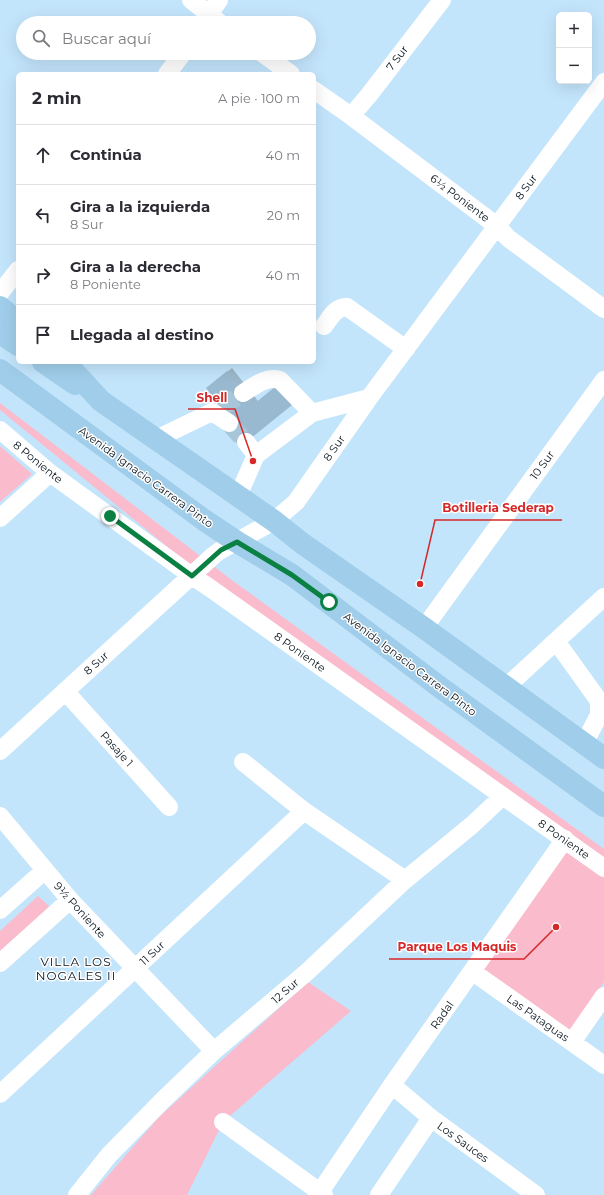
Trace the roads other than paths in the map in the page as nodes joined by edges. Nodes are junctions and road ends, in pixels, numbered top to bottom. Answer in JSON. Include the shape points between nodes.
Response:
{"nodes":[{"id":1,"x":191,"y":0,"type":"edge"},
{"id":2,"x":442,"y":0,"type":"edge"},
{"id":3,"x":213,"y":15,"type":"edge"},
{"id":4,"x":178,"y":60,"type":"edge"},
{"id":5,"x":272,"y":60,"type":"edge"},
{"id":6,"x":169,"y":72,"type":"edge"},
{"id":7,"x":288,"y":72,"type":"edge"},
{"id":8,"x":604,"y":82,"type":"edge"},
{"id":9,"x":316,"y":91,"type":"edge"},
{"id":10,"x":351,"y":116,"type":"junction"},
{"id":11,"x":497,"y":226,"type":"junction"},
{"id":12,"x":16,"y":273,"type":"edge"},
{"id":13,"x":0,"y":293,"type":"edge"},
{"id":14,"x":0,"y":307,"type":"edge"},
{"id":15,"x":604,"y":309,"type":"edge"},
{"id":16,"x":16,"y":320,"type":"edge"},
{"id":17,"x":324,"y":326,"type":"dead end"},
{"id":18,"x":0,"y":333,"type":"edge"},
{"id":19,"x":16,"y":344,"type":"edge"},
{"id":20,"x":406,"y":349,"type":"junction"},
{"id":21,"x":46,"y":364,"type":"edge"},
{"id":22,"x":67,"y":364,"type":"edge"},
{"id":23,"x":0,"y":370,"type":"edge"},
{"id":24,"x":604,"y":380,"type":"edge"},
{"id":25,"x":243,"y":393,"type":"tunnel mouth"},
{"id":26,"x":369,"y":398,"type":"junction"},
{"id":27,"x":101,"y":401,"type":"junction"},
{"id":28,"x":312,"y":413,"type":"junction"},
{"id":29,"x":230,"y":423,"type":"tunnel mouth"},
{"id":30,"x":0,"y":430,"type":"edge"},
{"id":31,"x":156,"y":439,"type":"junction"},
{"id":32,"x":50,"y":473,"type":"junction"},
{"id":33,"x":238,"y":496,"type":"junction"},
{"id":34,"x":0,"y":518,"type":"edge"},
{"id":35,"x":274,"y":521,"type":"junction"},
{"id":36,"x":237,"y":542,"type":"junction"},
{"id":37,"x":192,"y":576,"type":"junction"},
{"id":38,"x":604,"y":597,"type":"edge"},
{"id":39,"x":424,"y":628,"type":"junction"},
{"id":40,"x":556,"y":641,"type":"junction"},
{"id":41,"x":506,"y":687,"type":"junction"},
{"id":42,"x":65,"y":691,"type":"junction"},
{"id":43,"x":584,"y":744,"type":"junction"},
{"id":44,"x":0,"y":751,"type":"edge"},
{"id":45,"x":604,"y":758,"type":"edge"},
{"id":46,"x":243,"y":762,"type":"dead end"},
{"id":47,"x":502,"y":796,"type":"junction"},
{"id":48,"x":604,"y":806,"type":"edge"},
{"id":49,"x":169,"y":807,"type":"dead end"},
{"id":50,"x":304,"y":812,"type":"junction"},
{"id":51,"x":0,"y":816,"type":"edge"},
{"id":52,"x":565,"y":839,"type":"junction"},
{"id":53,"x":604,"y":868,"type":"edge"},
{"id":54,"x":45,"y":870,"type":"junction"},
{"id":55,"x":404,"y":880,"type":"junction"},
{"id":56,"x":70,"y":900,"type":"junction"},
{"id":57,"x":0,"y":910,"type":"edge"},
{"id":58,"x":0,"y":963,"type":"edge"},
{"id":59,"x":135,"y":969,"type":"junction"},
{"id":60,"x":473,"y":972,"type":"junction"},
{"id":61,"x":604,"y":996,"type":"edge"},
{"id":62,"x":572,"y":1042,"type":"junction"},
{"id":63,"x":214,"y":1051,"type":"junction"},
{"id":64,"x":604,"y":1065,"type":"edge"},
{"id":65,"x":392,"y":1085,"type":"junction"},
{"id":66,"x":0,"y":1094,"type":"edge"},
{"id":67,"x":431,"y":1118,"type":"junction"},
{"id":68,"x":223,"y":1122,"type":"dead end"},
{"id":69,"x":322,"y":1193,"type":"edge"},
{"id":70,"x":77,"y":1195,"type":"edge"},
{"id":71,"x":379,"y":1195,"type":"edge"},
{"id":72,"x":536,"y":1195,"type":"edge"}],
"edges":[{"from":1,"to":3,"type":"street"},
{"from":2,"to":10,"type":"street","name":"7 Sur"},
{"from":4,"to":6,"type":"street"},
{"from":5,"to":7,"type":"street"},
{"from":8,"to":11,"type":"street","name":"8 Sur"},
{"from":9,"to":10,"type":"street","name":"6½ Poniente"},
{"from":10,"to":11,"type":"street","name":"6½ Poniente"},
{"from":11,"to":15,"type":"street","name":"6½ Poniente","via":[[508,238]]},
{"from":11,"to":20,"type":"street","name":"8 Sur"},
{"from":12,"to":13,"type":"street"},
{"from":14,"to":16,"type":"main road"},
{"from":17,"to":20,"type":"street","via":[[338,308],[347,307]]},
{"from":18,"to":19,"type":"main road"},
{"from":20,"to":26,"type":"street","name":"8 Sur"},
{"from":21,"to":27,"type":"main road"},
{"from":22,"to":27,"type":"main road"},
{"from":23,"to":36,"type":"main road","name":"Avenida Ignacio Carrera Pinto"},
{"from":24,"to":39,"type":"street","name":"10 Sur"},
{"from":25,"to":28,"type":"street","via":[[263,380],[274,378],[280,380]]},
{"from":26,"to":28,"type":"street"},
{"from":26,"to":35,"type":"street","name":"8 Sur","via":[[298,499]]},
{"from":27,"to":31,"type":"main road"},
{"from":28,"to":33,"type":"street","via":[[251,448]]},
{"from":29,"to":31,"type":"street","via":[[216,410]]},
{"from":30,"to":32,"type":"street","name":"8 Poniente"},
{"from":31,"to":33,"type":"main road"},
{"from":32,"to":34,"type":"street"},
{"from":32,"to":37,"type":"street","name":"8 Poniente"},
{"from":33,"to":35,"type":"main road"},
{"from":35,"to":36,"type":"street","name":"8 Sur"},
{"from":35,"to":39,"type":"main road"},
{"from":36,"to":37,"type":"street","name":"8 Sur","via":[[221,550]]},
{"from":36,"to":48,"type":"main road","name":"Avenida Ignacio Carrera Pinto","via":[[292,575],[437,685]]},
{"from":37,"to":42,"type":"street","name":"8 Sur"},
{"from":37,"to":47,"type":"street","name":"8 Poniente"},
{"from":38,"to":40,"type":"street"},
{"from":39,"to":41,"type":"main road"},
{"from":40,"to":41,"type":"street"},
{"from":40,"to":43,"type":"street","via":[[599,701],[599,715]]},
{"from":41,"to":43,"type":"main road"},
{"from":42,"to":44,"type":"street","name":"8 Sur"},
{"from":42,"to":49,"type":"street","name":"Pasaje 1"},
{"from":43,"to":45,"type":"main road"},
{"from":46,"to":50,"type":"street"},
{"from":47,"to":52,"type":"street","name":"8 Poniente"},
{"from":47,"to":55,"type":"street","name":"12 Sur","via":[[472,825]]},
{"from":50,"to":55,"type":"street"},
{"from":50,"to":59,"type":"street","name":"11 Sur"},
{"from":51,"to":54,"type":"street","name":"9½ Poniente"},
{"from":52,"to":53,"type":"street","name":"8 Poniente"},
{"from":52,"to":60,"type":"street","name":"Radal"},
{"from":54,"to":56,"type":"street","name":"9½ Poniente"},
{"from":54,"to":57,"type":"street"},
{"from":55,"to":63,"type":"street","name":"12 Sur","via":[[307,972]]},
{"from":56,"to":58,"type":"street"},
{"from":56,"to":59,"type":"street","name":"9½ Poniente"},
{"from":59,"to":63,"type":"street","name":"9½ Poniente"},
{"from":59,"to":66,"type":"street","name":"11 Sur"},
{"from":60,"to":62,"type":"street","name":"Las Pataguas"},
{"from":60,"to":65,"type":"street","name":"Radal"},
{"from":61,"to":62,"type":"street"},
{"from":62,"to":64,"type":"street","name":"Las Pataguas"},
{"from":63,"to":70,"type":"street","name":"12 Sur","via":[[109,1155]]},
{"from":65,"to":67,"type":"street","name":"Los Sauces"},
{"from":65,"to":69,"type":"street","name":"Radal"},
{"from":67,"to":71,"type":"street"},
{"from":67,"to":72,"type":"street","name":"Los Sauces"},
{"from":68,"to":69,"type":"street"}]}
